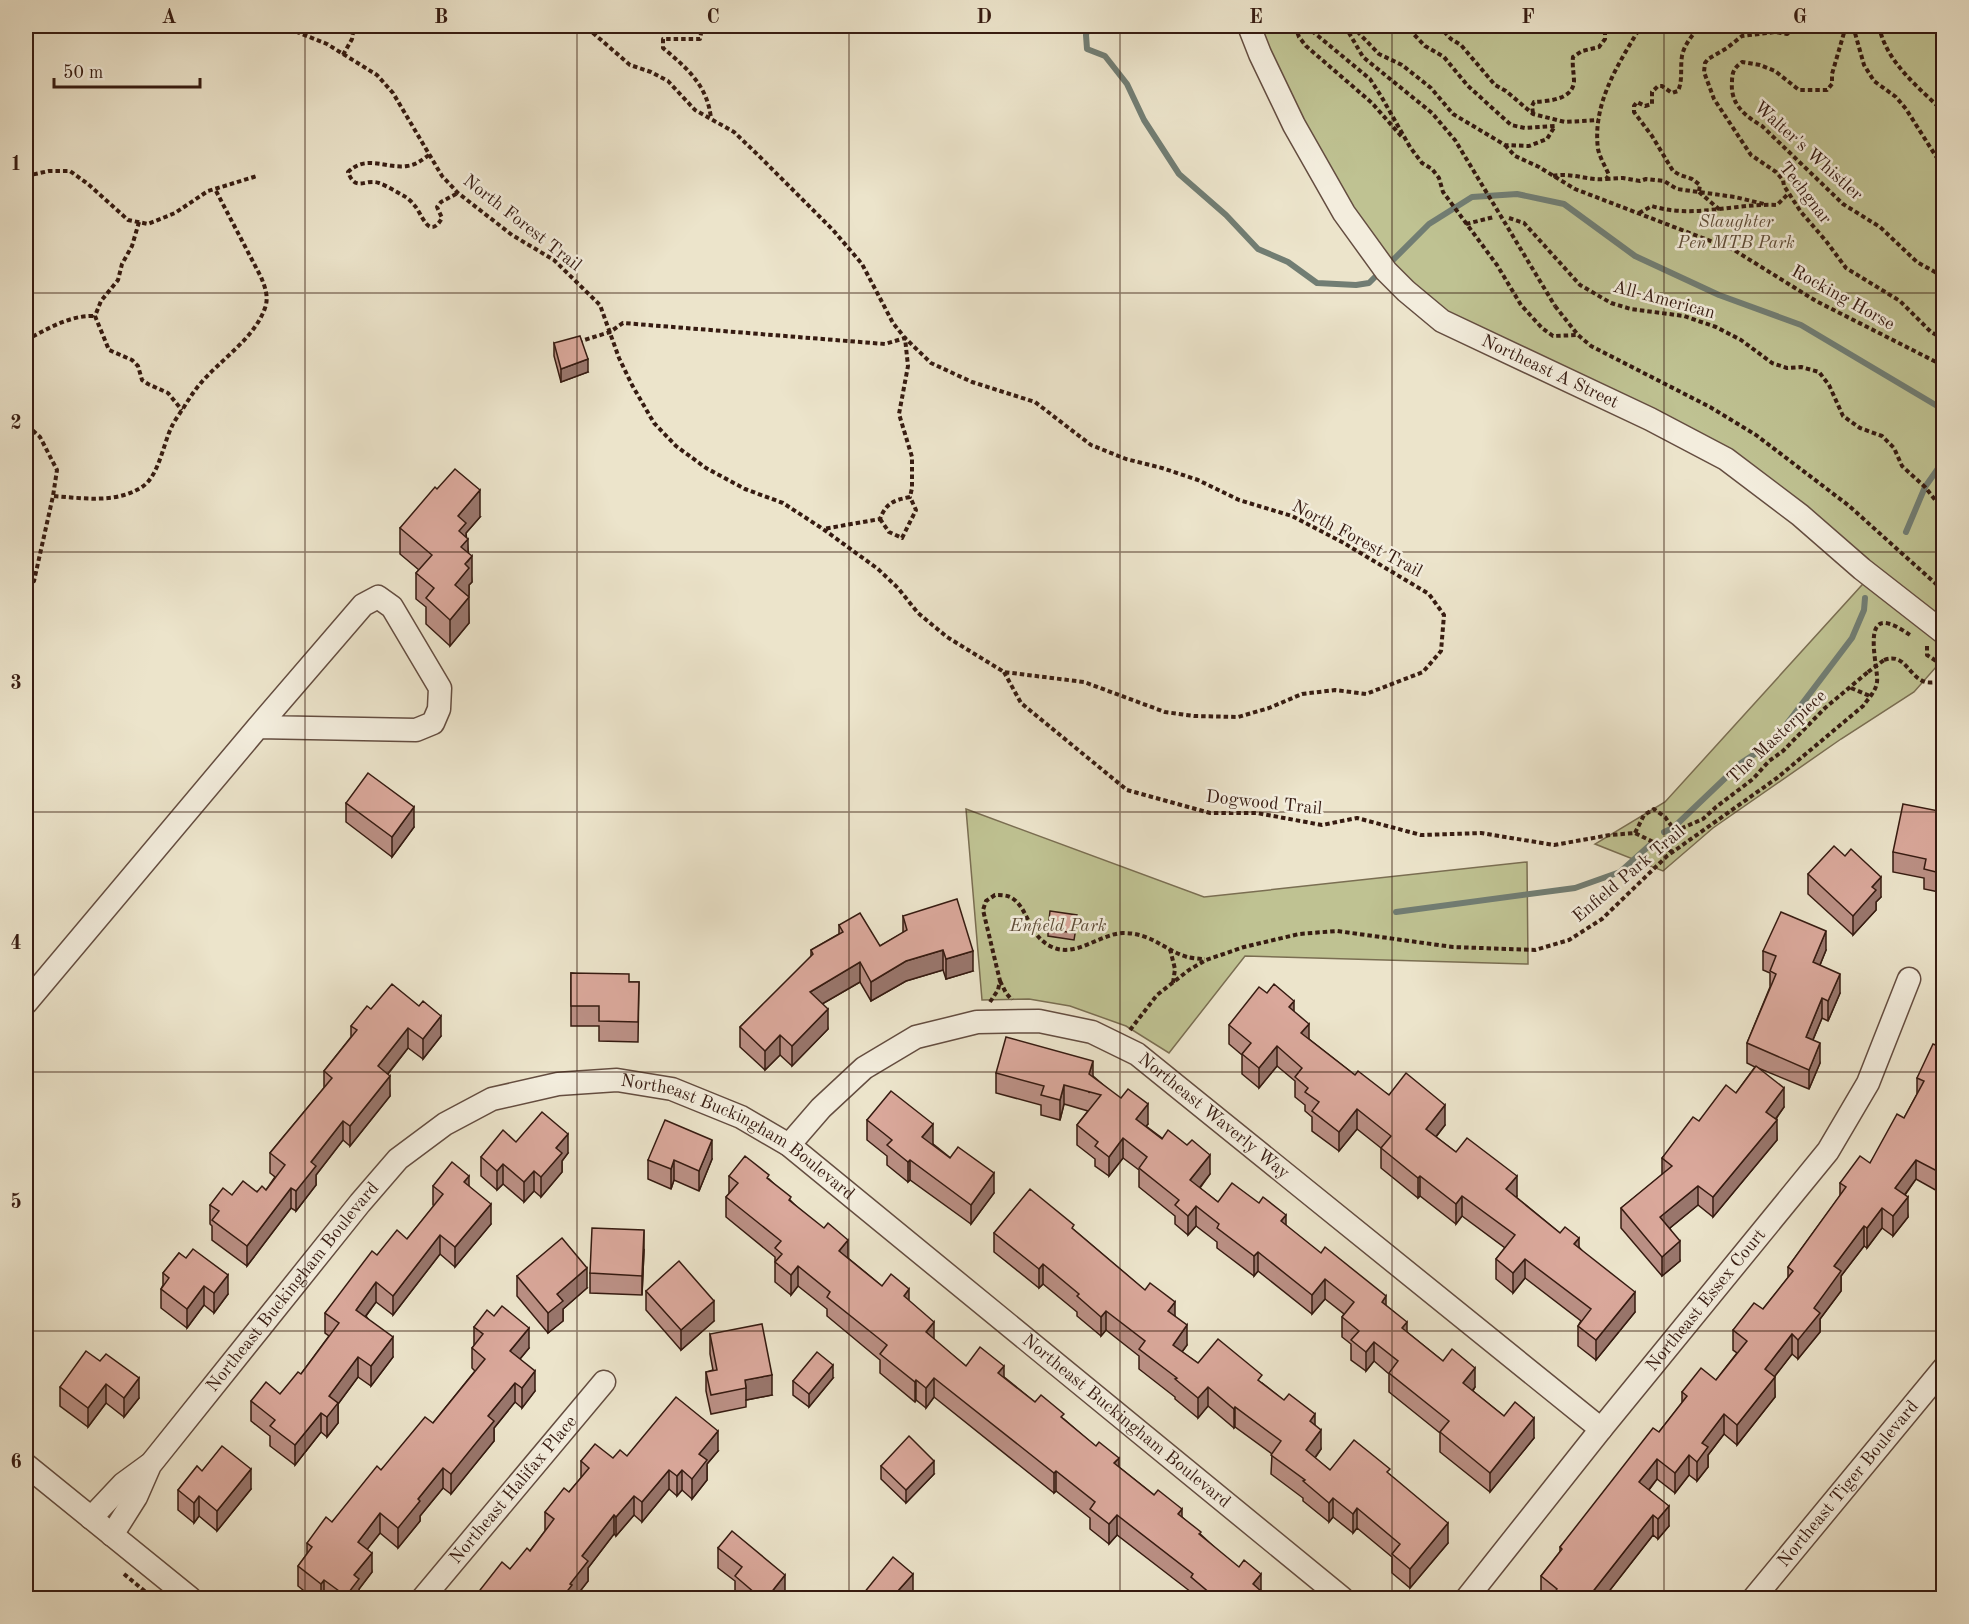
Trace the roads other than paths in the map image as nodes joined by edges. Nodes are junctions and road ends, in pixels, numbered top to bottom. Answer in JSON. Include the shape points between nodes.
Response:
{"nodes":[{"id":1,"x":1249,"y":26,"type":"edge"},
{"id":2,"x":1934,"y":639,"type":"edge"},
{"id":3,"x":258,"y":727,"type":"junction"},
{"id":4,"x":1909,"y":980,"type":"dead end"},
{"id":5,"x":26,"y":1003,"type":"edge"},
{"id":6,"x":789,"y":1145,"type":"junction"},
{"id":7,"x":1944,"y":1368,"type":"edge"},
{"id":8,"x":604,"y":1382,"type":"dead end"},
{"id":9,"x":1601,"y":1429,"type":"junction"},
{"id":10,"x":26,"y":1465,"type":"edge"},
{"id":11,"x":150,"y":1465,"type":"junction"},
{"id":12,"x":91,"y":1518,"type":"junction"},
{"id":13,"x":112,"y":1535,"type":"junction"},
{"id":14,"x":190,"y":1599,"type":"edge"},
{"id":15,"x":423,"y":1599,"type":"edge"},
{"id":16,"x":1342,"y":1599,"type":"edge"},
{"id":17,"x":1467,"y":1599,"type":"edge"},
{"id":18,"x":1754,"y":1599,"type":"edge"}],
"edges":[{"from":1,"to":2,"type":"street","name":"Northeast A Street","via":[[1294,125],[1344,213],[1386,272],[1406,291],[1442,321],[1726,459],[1800,515]]},
{"from":3,"to":3,"type":"street","via":[[363,606],[378,597],[392,608],[440,688],[439,709],[433,723],[416,729]]},
{"from":3,"to":5,"type":"street"},
{"from":4,"to":9,"type":"street","name":"Northeast Essex Court","via":[[1868,1083],[1828,1151]]},
{"from":6,"to":9,"type":"street","name":"Northeast Waverly Way","via":[[864,1068],[916,1037],[977,1022],[1039,1021],[1092,1032],[1140,1057]]},
{"from":6,"to":11,"type":"street","name":"Northeast Buckingham Boulevard","via":[[741,1117],[672,1089],[617,1080],[558,1084],[492,1099],[445,1124],[398,1159]]},
{"from":6,"to":16,"type":"street","name":"Northeast Buckingham Boulevard"},
{"from":7,"to":18,"type":"street","name":"Northeast Tiger Boulevard"},
{"from":8,"to":15,"type":"street","name":"Northeast Halifax Place"},
{"from":9,"to":17,"type":"street","name":"Northeast Essex Court"},
{"from":10,"to":12,"type":"street"},
{"from":11,"to":12,"type":"street","name":"Northeast Buckingham Boulevard","via":[[123,1484]]},
{"from":11,"to":13,"type":"street","name":"Northeast Buckingham Boulevard"},
{"from":12,"to":13,"type":"street"},
{"from":13,"to":14,"type":"street"}]}
